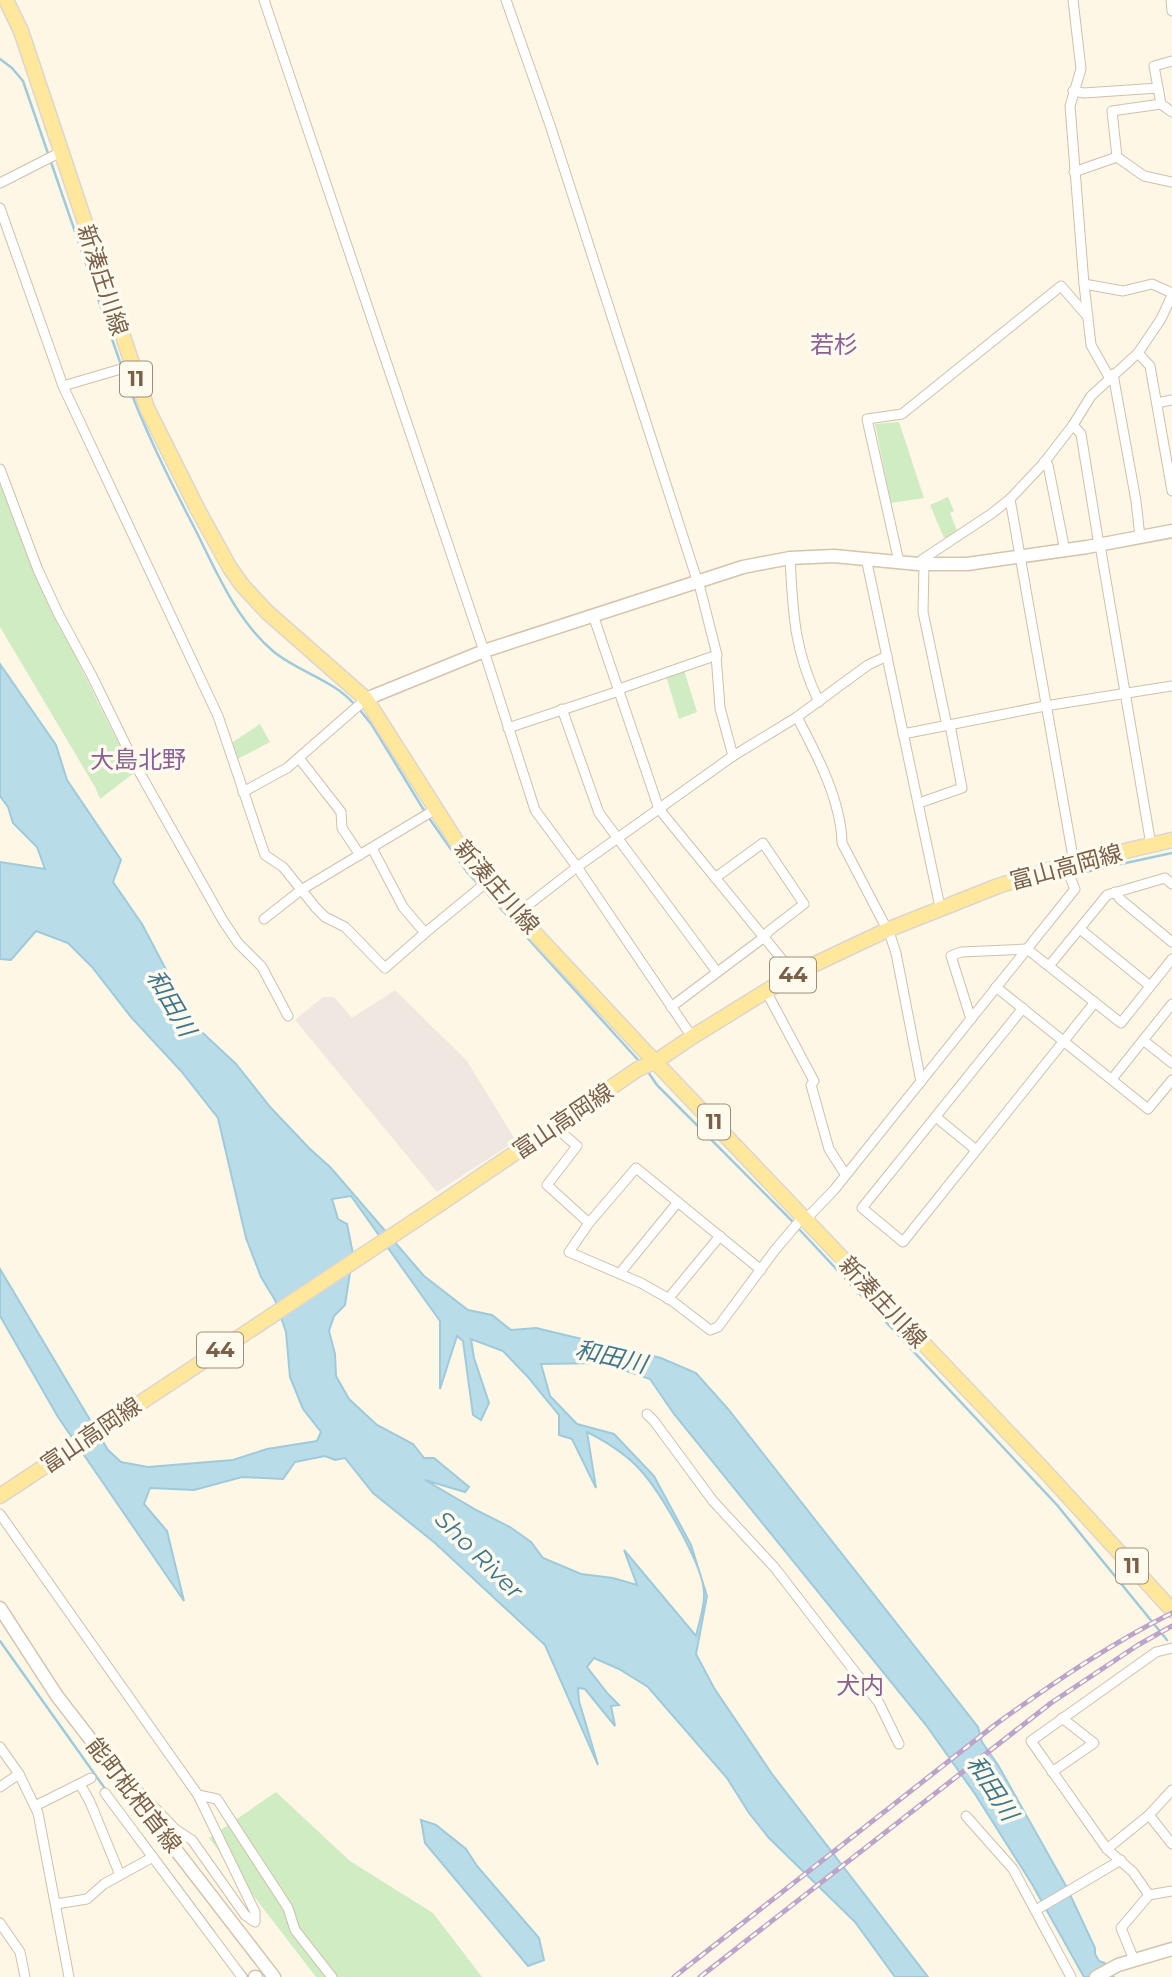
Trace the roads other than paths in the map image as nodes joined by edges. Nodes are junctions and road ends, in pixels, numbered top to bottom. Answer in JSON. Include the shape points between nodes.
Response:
{"nodes":[{"id":1,"x":6,"y":0,"type":"edge"},
{"id":2,"x":264,"y":0,"type":"edge"},
{"id":3,"x":506,"y":0,"type":"edge"},
{"id":4,"x":1073,"y":0,"type":"edge"},
{"id":5,"x":1171,"y":0,"type":"edge"},
{"id":6,"x":1172,"y":11,"type":"edge"},
{"id":7,"x":1172,"y":61,"type":"edge"},
{"id":8,"x":1158,"y":88,"type":"junction"},
{"id":9,"x":1073,"y":91,"type":"junction"},
{"id":10,"x":1161,"y":104,"type":"junction"},
{"id":11,"x":1172,"y":112,"type":"edge"},
{"id":12,"x":61,"y":152,"type":"junction"},
{"id":13,"x":1117,"y":157,"type":"junction"},
{"id":14,"x":1074,"y":172,"type":"junction"},
{"id":15,"x":1172,"y":182,"type":"edge"},
{"id":16,"x":0,"y":183,"type":"edge"},
{"id":17,"x":0,"y":208,"type":"edge"},
{"id":18,"x":1084,"y":284,"type":"junction"},
{"id":19,"x":1172,"y":294,"type":"edge"},
{"id":20,"x":1088,"y":317,"type":"junction"},
{"id":21,"x":1138,"y":353,"type":"junction"},
{"id":22,"x":131,"y":366,"type":"junction"},
{"id":23,"x":1111,"y":376,"type":"junction"},
{"id":24,"x":63,"y":386,"type":"junction"},
{"id":25,"x":1172,"y":400,"type":"edge"},
{"id":26,"x":1157,"y":403,"type":"junction"},
{"id":27,"x":1073,"y":425,"type":"junction"},
{"id":28,"x":1044,"y":462,"type":"junction"},
{"id":29,"x":0,"y":469,"type":"edge"},
{"id":30,"x":1172,"y":491,"type":"edge"},
{"id":31,"x":1010,"y":499,"type":"junction"},
{"id":32,"x":1172,"y":531,"type":"edge"},
{"id":33,"x":1140,"y":537,"type":"junction"},
{"id":34,"x":1100,"y":545,"type":"junction"},
{"id":35,"x":1065,"y":551,"type":"junction"},
{"id":36,"x":1020,"y":557,"type":"junction"},
{"id":37,"x":790,"y":558,"type":"junction"},
{"id":38,"x":866,"y":558,"type":"junction"},
{"id":39,"x":899,"y":562,"type":"junction"},
{"id":40,"x":921,"y":564,"type":"junction"},
{"id":41,"x":698,"y":580,"type":"junction"},
{"id":42,"x":593,"y":615,"type":"junction"},
{"id":43,"x":484,"y":651,"type":"junction"},
{"id":44,"x":716,"y":655,"type":"junction"},
{"id":45,"x":887,"y":656,"type":"junction"},
{"id":46,"x":1172,"y":686,"type":"edge"},
{"id":47,"x":619,"y":690,"type":"junction"},
{"id":48,"x":1126,"y":693,"type":"junction"},
{"id":49,"x":366,"y":699,"type":"junction"},
{"id":50,"x":819,"y":702,"type":"junction"},
{"id":51,"x":1045,"y":706,"type":"junction"},
{"id":52,"x":562,"y":709,"type":"junction"},
{"id":53,"x":797,"y":717,"type":"junction"},
{"id":54,"x":948,"y":725,"type":"junction"},
{"id":55,"x":508,"y":728,"type":"junction"},
{"id":56,"x":903,"y":734,"type":"junction"},
{"id":57,"x":733,"y":756,"type":"junction"},
{"id":58,"x":299,"y":758,"type":"junction"},
{"id":59,"x":243,"y":792,"type":"junction"},
{"id":60,"x":919,"y":803,"type":"junction"},
{"id":61,"x":436,"y":809,"type":"junction"},
{"id":62,"x":659,"y":809,"type":"junction"},
{"id":63,"x":617,"y":839,"type":"junction"},
{"id":64,"x":1172,"y":840,"type":"edge"},
{"id":65,"x":1151,"y":845,"type":"junction"},
{"id":66,"x":372,"y":848,"type":"junction"},
{"id":67,"x":360,"y":855,"type":"junction"},
{"id":68,"x":1069,"y":864,"type":"junction"},
{"id":69,"x":577,"y":867,"type":"junction"},
{"id":70,"x":715,"y":878,"type":"junction"},
{"id":71,"x":487,"y":881,"type":"junction"},
{"id":72,"x":1172,"y":884,"type":"edge"},
{"id":73,"x":301,"y":890,"type":"junction"},
{"id":74,"x":1115,"y":892,"type":"junction"},
{"id":75,"x":940,"y":907,"type":"junction"},
{"id":76,"x":517,"y":913,"type":"junction"},
{"id":77,"x":264,"y":919,"type":"dead end"},
{"id":78,"x":1080,"y":929,"type":"junction"},
{"id":79,"x":887,"y":930,"type":"junction"},
{"id":80,"x":425,"y":933,"type":"junction"},
{"id":81,"x":763,"y":938,"type":"junction"},
{"id":82,"x":1172,"y":942,"type":"edge"},
{"id":83,"x":1027,"y":949,"type":"junction"},
{"id":84,"x":1172,"y":959,"type":"edge"},
{"id":85,"x":1049,"y":966,"type":"junction"},
{"id":86,"x":717,"y":972,"type":"junction"},
{"id":87,"x":794,"y":974,"type":"junction"},
{"id":88,"x":1150,"y":986,"type":"junction"},
{"id":89,"x":996,"y":987,"type":"junction"},
{"id":90,"x":766,"y":991,"type":"junction"},
{"id":91,"x":1095,"y":1002,"type":"junction"},
{"id":92,"x":1172,"y":1004,"type":"edge"},
{"id":93,"x":671,"y":1007,"type":"junction"},
{"id":94,"x":1023,"y":1008,"type":"junction"},
{"id":95,"x":288,"y":1016,"type":"dead end"},
{"id":96,"x":971,"y":1019,"type":"junction"},
{"id":97,"x":692,"y":1037,"type":"junction"},
{"id":98,"x":1143,"y":1040,"type":"junction"},
{"id":99,"x":1064,"y":1041,"type":"junction"},
{"id":100,"x":655,"y":1062,"type":"junction"},
{"id":101,"x":1172,"y":1063,"type":"edge"},
{"id":102,"x":1112,"y":1079,"type":"junction"},
{"id":103,"x":1172,"y":1080,"type":"edge"},
{"id":104,"x":921,"y":1082,"type":"junction"},
{"id":105,"x":936,"y":1117,"type":"junction"},
{"id":106,"x":554,"y":1126,"type":"junction"},
{"id":107,"x":976,"y":1150,"type":"junction"},
{"id":108,"x":845,"y":1174,"type":"junction"},
{"id":109,"x":678,"y":1202,"type":"junction"},
{"id":110,"x":805,"y":1218,"type":"junction"},
{"id":111,"x":589,"y":1223,"type":"junction"},
{"id":112,"x":720,"y":1237,"type":"junction"},
{"id":113,"x":761,"y":1270,"type":"junction"},
{"id":114,"x":620,"y":1273,"type":"junction"},
{"id":115,"x":668,"y":1299,"type":"junction"},
{"id":116,"x":647,"y":1414,"type":"dead end"},
{"id":117,"x":0,"y":1496,"type":"edge"},
{"id":118,"x":0,"y":1514,"type":"edge"},
{"id":119,"x":0,"y":1608,"type":"edge"},
{"id":120,"x":1172,"y":1610,"type":"edge"},
{"id":121,"x":1172,"y":1648,"type":"edge"},
{"id":122,"x":1062,"y":1718,"type":"junction"},
{"id":123,"x":899,"y":1744,"type":"dead end"},
{"id":124,"x":0,"y":1747,"type":"edge"},
{"id":125,"x":1052,"y":1772,"type":"junction"},
{"id":126,"x":19,"y":1774,"type":"junction"},
{"id":127,"x":91,"y":1778,"type":"dead end"},
{"id":128,"x":80,"y":1784,"type":"junction"},
{"id":129,"x":0,"y":1787,"type":"edge"},
{"id":130,"x":1172,"y":1790,"type":"edge"},
{"id":131,"x":105,"y":1793,"type":"dead end"},
{"id":132,"x":133,"y":1795,"type":"junction"},
{"id":133,"x":198,"y":1795,"type":"junction"},
{"id":134,"x":35,"y":1807,"type":"junction"},
{"id":135,"x":1149,"y":1815,"type":"junction"},
{"id":136,"x":966,"y":1816,"type":"dead end"},
{"id":137,"x":1172,"y":1844,"type":"edge"},
{"id":138,"x":1107,"y":1849,"type":"junction"},
{"id":139,"x":153,"y":1857,"type":"junction"},
{"id":140,"x":1121,"y":1860,"type":"junction"},
{"id":141,"x":120,"y":1875,"type":"junction"},
{"id":142,"x":1172,"y":1891,"type":"edge"},
{"id":143,"x":1149,"y":1895,"type":"junction"},
{"id":144,"x":56,"y":1904,"type":"junction"},
{"id":145,"x":1037,"y":1908,"type":"junction"},
{"id":146,"x":0,"y":1923,"type":"edge"},
{"id":147,"x":1172,"y":1949,"type":"edge"},
{"id":148,"x":1134,"y":1960,"type":"junction"},
{"id":149,"x":25,"y":1977,"type":"edge"},
{"id":150,"x":69,"y":1977,"type":"edge"},
{"id":151,"x":242,"y":1977,"type":"edge"},
{"id":152,"x":274,"y":1977,"type":"edge"},
{"id":153,"x":332,"y":1977,"type":"edge"},
{"id":154,"x":1071,"y":1977,"type":"edge"},
{"id":155,"x":1097,"y":1977,"type":"edge"}],
"edges":[{"from":1,"to":12,"type":"main road","name":"新湊庄川線","number":"11","via":[[21,31]]},
{"from":2,"to":43,"type":"street"},
{"from":3,"to":41,"type":"street"},
{"from":4,"to":9,"type":"street","via":[[1081,69]]},
{"from":5,"to":6,"type":"street"},
{"from":7,"to":8,"type":"street","via":[[1154,66]]},
{"from":8,"to":9,"type":"street"},
{"from":8,"to":10,"type":"street"},
{"from":9,"to":14,"type":"street"},
{"from":10,"to":11,"type":"street"},
{"from":10,"to":13,"type":"street","via":[[1112,111]]},
{"from":12,"to":16,"type":"street"},
{"from":12,"to":22,"type":"main road","name":"新湊庄川線","number":"11"},
{"from":13,"to":14,"type":"street"},
{"from":13,"to":15,"type":"street","via":[[1144,176]]},
{"from":14,"to":18,"type":"street"},
{"from":17,"to":24,"type":"street"},
{"from":18,"to":19,"type":"street","via":[[1123,291],[1152,284]]},
{"from":18,"to":20,"type":"street"},
{"from":19,"to":21,"type":"street"},
{"from":20,"to":23,"type":"street","via":[[1091,345]]},
{"from":20,"to":39,"type":"street","via":[[1060,286],[902,414],[867,419]]},
{"from":21,"to":23,"type":"street"},
{"from":21,"to":26,"type":"street","via":[[1150,366]]},
{"from":22,"to":24,"type":"street"},
{"from":22,"to":49,"type":"main road","name":"新湊庄川線","number":"11","via":[[146,408],[230,568],[267,612]]},
{"from":23,"to":27,"type":"street","via":[[1091,396]]},
{"from":23,"to":33,"type":"street"},
{"from":24,"to":59,"type":"street","via":[[218,716]]},
{"from":25,"to":26,"type":"street"},
{"from":26,"to":30,"type":"street"},
{"from":27,"to":28,"type":"street"},
{"from":27,"to":34,"type":"street","via":[[1081,434]]},
{"from":28,"to":31,"type":"street"},
{"from":28,"to":35,"type":"street"},
{"from":29,"to":95,"type":"street","via":[[38,570],[136,766],[222,919],[261,967]]},
{"from":31,"to":36,"type":"street"},
{"from":31,"to":40,"type":"street"},
{"from":32,"to":33,"type":"street"},
{"from":33,"to":34,"type":"street"},
{"from":34,"to":35,"type":"street"},
{"from":34,"to":48,"type":"street"},
{"from":35,"to":36,"type":"street"},
{"from":36,"to":40,"type":"street"},
{"from":36,"to":51,"type":"street"},
{"from":37,"to":38,"type":"street"},
{"from":37,"to":41,"type":"street"},
{"from":37,"to":50,"type":"street","via":[[799,652]]},
{"from":38,"to":39,"type":"street"},
{"from":38,"to":45,"type":"street"},
{"from":39,"to":40,"type":"street"},
{"from":40,"to":54,"type":"street","via":[[923,612]]},
{"from":41,"to":42,"type":"street"},
{"from":41,"to":44,"type":"street"},
{"from":42,"to":43,"type":"street"},
{"from":42,"to":47,"type":"street"},
{"from":43,"to":49,"type":"street"},
{"from":43,"to":55,"type":"street"},
{"from":44,"to":47,"type":"street"},
{"from":44,"to":57,"type":"street","via":[[720,708]]},
{"from":45,"to":50,"type":"street"},
{"from":45,"to":56,"type":"street"},
{"from":46,"to":48,"type":"street"},
{"from":47,"to":52,"type":"street"},
{"from":47,"to":62,"type":"street"},
{"from":48,"to":51,"type":"street"},
{"from":48,"to":65,"type":"street"},
{"from":49,"to":58,"type":"street"},
{"from":49,"to":61,"type":"main road","name":"新湊庄川線","number":"11"},
{"from":50,"to":53,"type":"street"},
{"from":51,"to":54,"type":"street"},
{"from":51,"to":68,"type":"street"},
{"from":52,"to":55,"type":"street"},
{"from":52,"to":63,"type":"street","via":[[599,813]]},
{"from":53,"to":57,"type":"street"},
{"from":53,"to":79,"type":"street","via":[[830,788],[842,843]]},
{"from":54,"to":56,"type":"street"},
{"from":54,"to":60,"type":"street","via":[[962,788]]},
{"from":55,"to":69,"type":"street","via":[[535,810]]},
{"from":56,"to":60,"type":"street"},
{"from":57,"to":62,"type":"street"},
{"from":58,"to":59,"type":"street"},
{"from":58,"to":67,"type":"street","via":[[341,812],[342,828]]},
{"from":59,"to":73,"type":"street","via":[[265,855],[283,867]]},
{"from":60,"to":75,"type":"street"},
{"from":61,"to":66,"type":"street"},
{"from":61,"to":71,"type":"main road","name":"新湊庄川線","number":"11"},
{"from":62,"to":63,"type":"street"},
{"from":62,"to":70,"type":"street"},
{"from":63,"to":69,"type":"street"},
{"from":63,"to":86,"type":"street"},
{"from":64,"to":65,"type":"main road","name":"富山高岡線","number":"44"},
{"from":65,"to":68,"type":"main road","name":"富山高岡線","number":"44"},
{"from":66,"to":67,"type":"street"},
{"from":66,"to":80,"type":"street","via":[[403,907]]},
{"from":67,"to":73,"type":"street"},
{"from":68,"to":75,"type":"main road","name":"富山高岡線","number":"44"},
{"from":68,"to":83,"type":"street","via":[[1075,889]]},
{"from":69,"to":76,"type":"street"},
{"from":69,"to":93,"type":"street"},
{"from":70,"to":81,"type":"street"},
{"from":70,"to":81,"type":"street","via":[[763,843],[804,904]]},
{"from":71,"to":76,"type":"main road","name":"新湊庄川線","number":"11"},
{"from":71,"to":80,"type":"street"},
{"from":72,"to":74,"type":"street","via":[[1165,878]]},
{"from":73,"to":77,"type":"street"},
{"from":73,"to":80,"type":"street","via":[[385,968]]},
{"from":74,"to":78,"type":"street","via":[[1107,895]]},
{"from":74,"to":82,"type":"street"},
{"from":75,"to":79,"type":"main road","name":"富山高岡線","number":"44"},
{"from":76,"to":100,"type":"main road","name":"新湊庄川線","number":"11"},
{"from":78,"to":85,"type":"street"},
{"from":78,"to":88,"type":"street"},
{"from":79,"to":87,"type":"main road","name":"富山高岡線","number":"44"},
{"from":79,"to":104,"type":"street","via":[[901,970]]},
{"from":81,"to":86,"type":"street"},
{"from":81,"to":87,"type":"street"},
{"from":83,"to":85,"type":"street"},
{"from":83,"to":89,"type":"street"},
{"from":83,"to":96,"type":"street","via":[[961,952],[951,957]]},
{"from":84,"to":88,"type":"street"},
{"from":85,"to":91,"type":"street"},
{"from":86,"to":93,"type":"street"},
{"from":87,"to":90,"type":"main road","name":"富山高岡線","number":"44"},
{"from":88,"to":91,"type":"street","via":[[1121,1023]]},
{"from":89,"to":94,"type":"street"},
{"from":89,"to":96,"type":"street"},
{"from":90,"to":97,"type":"main road","name":"富山高岡線","number":"44"},
{"from":90,"to":108,"type":"street","via":[[814,1081],[811,1085],[829,1149]]},
{"from":91,"to":99,"type":"street"},
{"from":92,"to":98,"type":"street"},
{"from":93,"to":97,"type":"street"},
{"from":94,"to":99,"type":"street"},
{"from":94,"to":105,"type":"street"},
{"from":96,"to":104,"type":"street"},
{"from":97,"to":100,"type":"main road","name":"富山高岡線","number":"44"},
{"from":98,"to":101,"type":"street"},
{"from":98,"to":102,"type":"street"},
{"from":99,"to":102,"type":"street"},
{"from":99,"to":107,"type":"street"},
{"from":100,"to":106,"type":"main road","name":"富山高岡線","number":"44"},
{"from":100,"to":110,"type":"main road","name":"新湊庄川線","number":"11"},
{"from":102,"to":103,"type":"street","via":[[1149,1109]]},
{"from":104,"to":108,"type":"street"},
{"from":105,"to":107,"type":"street"},
{"from":105,"to":107,"type":"street","via":[[862,1208],[902,1242]]},
{"from":106,"to":111,"type":"street","via":[[577,1146],[547,1185]]},
{"from":106,"to":117,"type":"main road","name":"富山高岡線","number":"44"},
{"from":108,"to":110,"type":"street"},
{"from":109,"to":111,"type":"street","via":[[636,1168]]},
{"from":109,"to":112,"type":"street"},
{"from":109,"to":114,"type":"street"},
{"from":110,"to":113,"type":"street"},
{"from":110,"to":120,"type":"main road","name":"新湊庄川線","number":"11"},
{"from":111,"to":114,"type":"street","via":[[569,1252]]},
{"from":112,"to":113,"type":"street"},
{"from":112,"to":115,"type":"street"},
{"from":113,"to":115,"type":"street","via":[[718,1327],[710,1330]]},
{"from":114,"to":115,"type":"street"},
{"from":116,"to":123,"type":"street","via":[[879,1703]]},
{"from":118,"to":133,"type":"street"},
{"from":119,"to":132,"type":"street","name":"能町枇杷首線","via":[[57,1696]]},
{"from":121,"to":122,"type":"street","via":[[1156,1652]]},
{"from":122,"to":125,"type":"street","via":[[1031,1741]]},
{"from":122,"to":125,"type":"street","via":[[1094,1743]]},
{"from":124,"to":126,"type":"street"},
{"from":125,"to":138,"type":"street"},
{"from":126,"to":129,"type":"street"},
{"from":126,"to":134,"type":"street"},
{"from":127,"to":128,"type":"street"},
{"from":128,"to":134,"type":"street"},
{"from":128,"to":141,"type":"street"},
{"from":130,"to":135,"type":"street"},
{"from":131,"to":139,"type":"street"},
{"from":132,"to":133,"type":"street","via":[[141,1793],[192,1840],[255,1923],[255,1912]]},
{"from":132,"to":152,"type":"street","name":"能町枇杷首線"},
{"from":133,"to":153,"type":"street","via":[[216,1799],[288,1908],[295,1930]]},
{"from":134,"to":144,"type":"street"},
{"from":135,"to":137,"type":"street"},
{"from":135,"to":138,"type":"street"},
{"from":136,"to":145,"type":"street","via":[[1013,1868]]},
{"from":138,"to":140,"type":"street"},
{"from":139,"to":141,"type":"street"},
{"from":139,"to":151,"type":"street"},
{"from":140,"to":143,"type":"street"},
{"from":140,"to":145,"type":"street"},
{"from":141,"to":144,"type":"street","via":[[86,1899]]},
{"from":142,"to":143,"type":"street"},
{"from":143,"to":148,"type":"street","via":[[1121,1928]]},
{"from":144,"to":150,"type":"street"},
{"from":145,"to":154,"type":"street"},
{"from":146,"to":149,"type":"street","via":[[20,1952]]},
{"from":147,"to":148,"type":"street"},
{"from":148,"to":155,"type":"street"}]}
